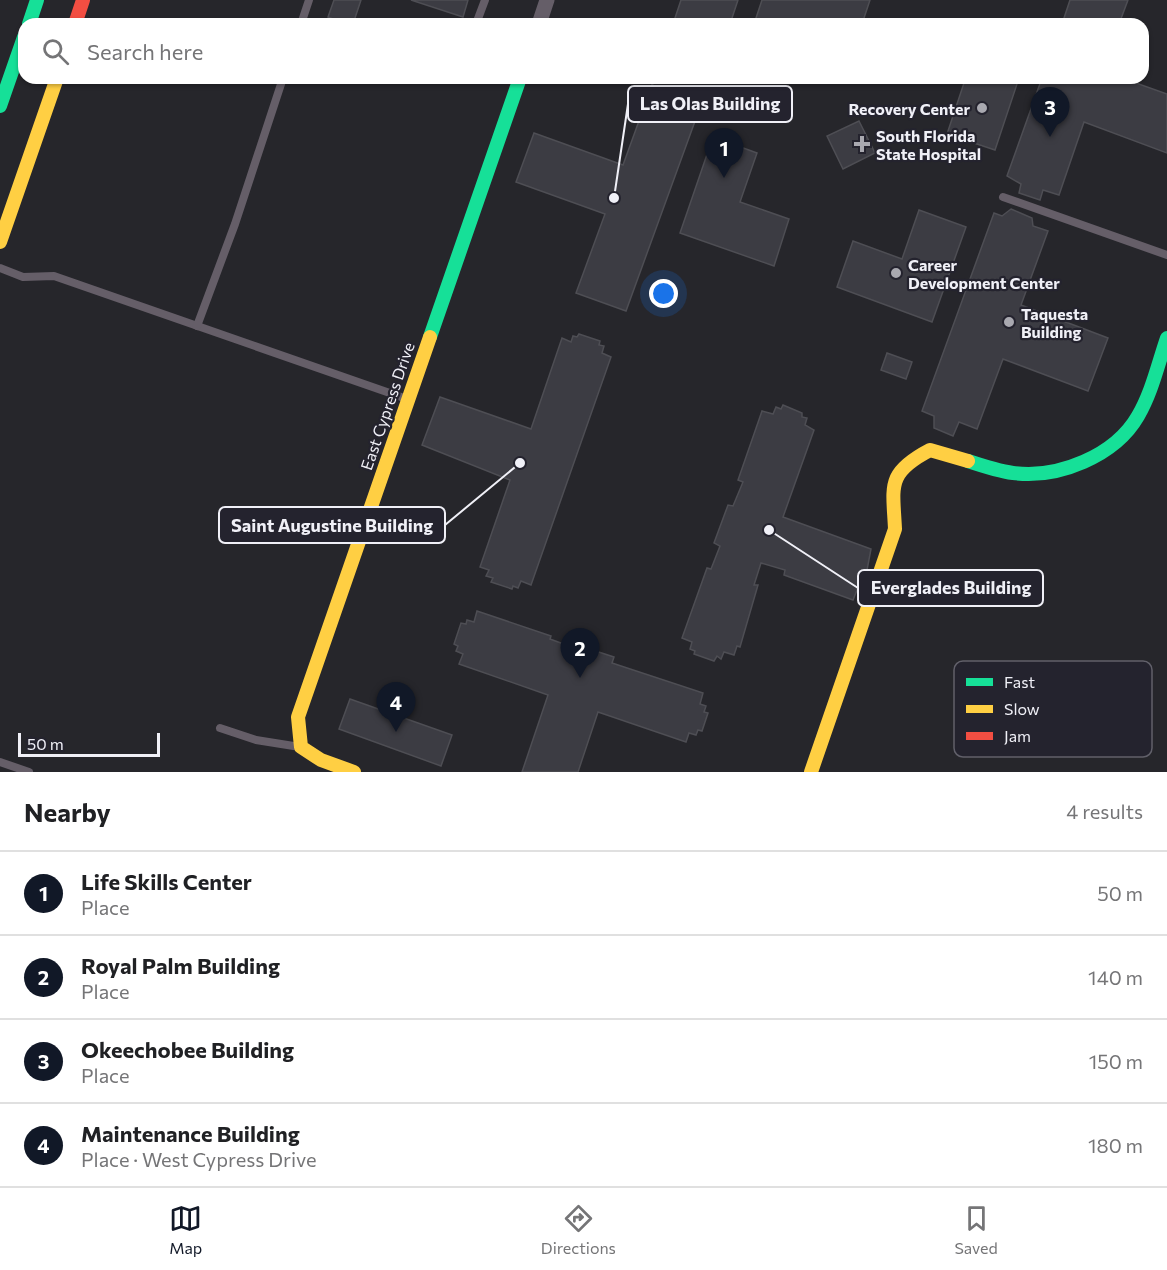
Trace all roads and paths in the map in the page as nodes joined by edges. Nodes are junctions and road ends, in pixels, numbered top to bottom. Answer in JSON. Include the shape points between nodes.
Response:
{"nodes":[{"id":1,"x":37,"y":0,"type":"edge"},
{"id":2,"x":84,"y":0,"type":"edge"},
{"id":3,"x":309,"y":0,"type":"edge"},
{"id":4,"x":484,"y":0,"type":"edge"},
{"id":5,"x":547,"y":0,"type":"edge"},
{"id":6,"x":31,"y":18,"type":"edge"},
{"id":7,"x":77,"y":18,"type":"edge"},
{"id":8,"x":303,"y":18,"type":"edge"},
{"id":9,"x":478,"y":18,"type":"edge"},
{"id":10,"x":541,"y":18,"type":"edge"},
{"id":11,"x":18,"y":54,"type":"edge"},
{"id":12,"x":55,"y":84,"type":"edge"},
{"id":13,"x":281,"y":84,"type":"edge"},
{"id":14,"x":518,"y":84,"type":"edge"},
{"id":15,"x":0,"y":106,"type":"edge"},
{"id":16,"x":1003,"y":197,"type":"dead end"},
{"id":17,"x":0,"y":242,"type":"edge"},
{"id":18,"x":1167,"y":255,"type":"edge"},
{"id":19,"x":0,"y":268,"type":"edge"},
{"id":20,"x":197,"y":326,"type":"junction"},
{"id":21,"x":1167,"y":339,"type":"edge"},
{"id":22,"x":408,"y":400,"type":"junction"},
{"id":23,"x":220,"y":728,"type":"dead end"},
{"id":24,"x":301,"y":747,"type":"junction"},
{"id":25,"x":0,"y":762,"type":"edge"},
{"id":26,"x":18,"y":770,"type":"edge"},
{"id":27,"x":29,"y":772,"type":"edge"},
{"id":28,"x":354,"y":772,"type":"edge"},
{"id":29,"x":811,"y":772,"type":"edge"}],
"edges":[{"from":1,"to":6,"type":"street"},
{"from":2,"to":7,"type":"street"},
{"from":3,"to":8,"type":"lane"},
{"from":4,"to":9,"type":"lane"},
{"from":5,"to":10,"type":"street"},
{"from":11,"to":15,"type":"street"},
{"from":12,"to":17,"type":"street"},
{"from":13,"to":20,"type":"lane"},
{"from":14,"to":22,"type":"street","name":"East Cypress Drive"},
{"from":16,"to":18,"type":"lane"},
{"from":19,"to":20,"type":"lane","via":[[23,277],[54,276]]},
{"from":20,"to":22,"type":"lane"},
{"from":21,"to":29,"type":"street","via":[[1138,418],[1118,440],[1080,463],[1041,473],[1017,473],[930,450],[912,459],[898,475],[891,502],[896,529]]},
{"from":22,"to":24,"type":"street","name":"East Cypress Drive","via":[[298,717]]},
{"from":23,"to":24,"type":"lane","via":[[256,740]]},
{"from":24,"to":28,"type":"street","via":[[321,760]]},
{"from":25,"to":26,"type":"lane"},
{"from":26,"to":27,"type":"lane"}]}
